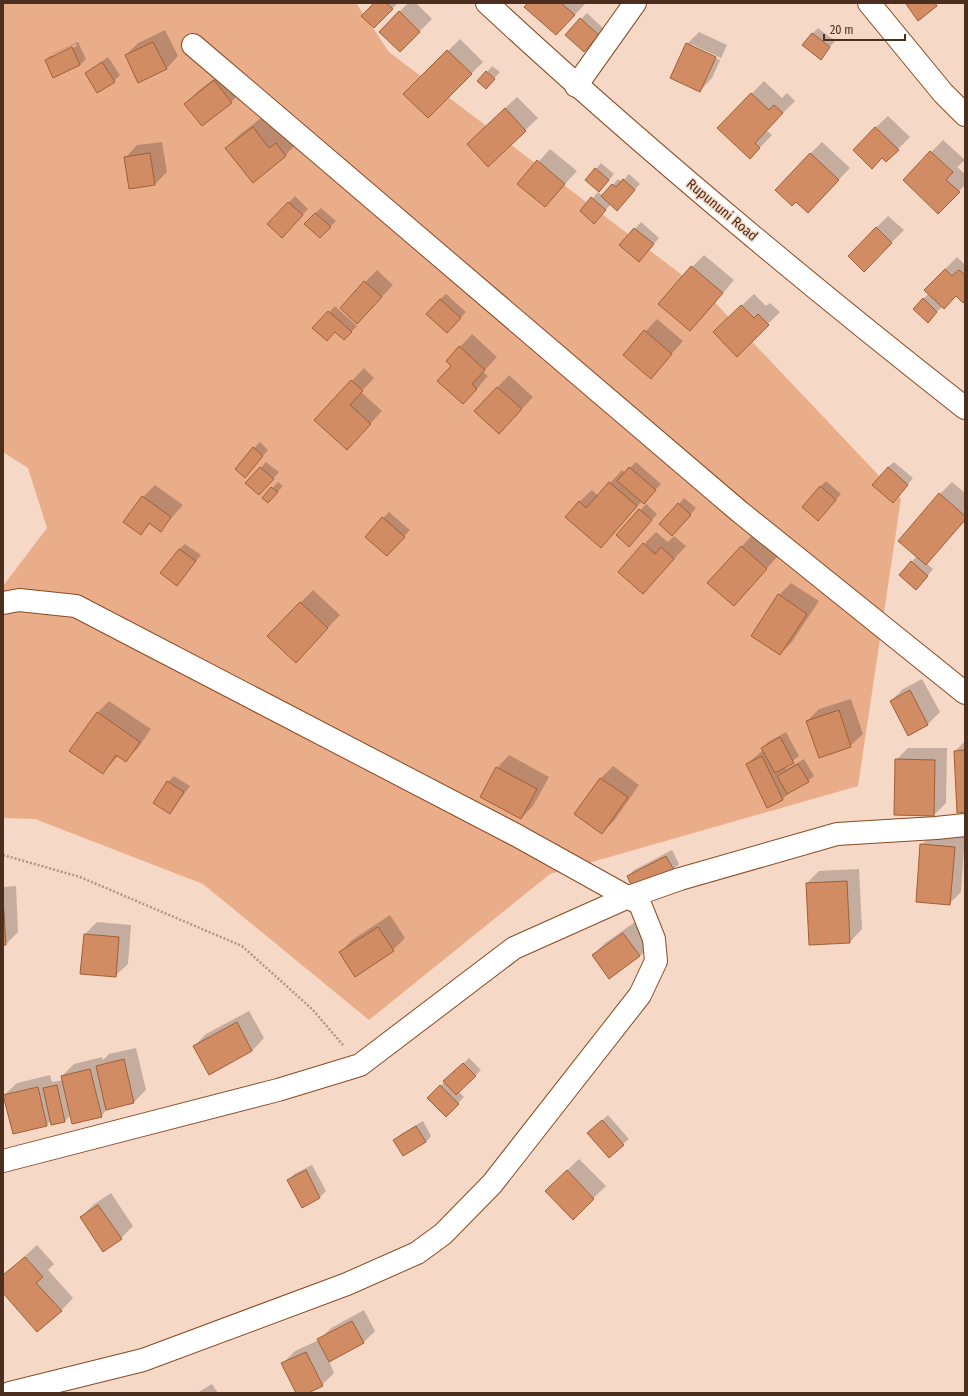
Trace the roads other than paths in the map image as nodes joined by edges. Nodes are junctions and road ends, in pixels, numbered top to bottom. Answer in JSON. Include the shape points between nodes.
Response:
{"nodes":[{"id":1,"x":487,"y":3,"type":"edge"},
{"id":2,"x":635,"y":3,"type":"edge"},
{"id":3,"x":869,"y":3,"type":"edge"},
{"id":4,"x":193,"y":45,"type":"dead end"},
{"id":5,"x":576,"y":86,"type":"junction"},
{"id":6,"x":965,"y":115,"type":"edge"},
{"id":7,"x":965,"y":408,"type":"edge"},
{"id":8,"x":3,"y":603,"type":"edge"},
{"id":9,"x":965,"y":692,"type":"edge"},
{"id":10,"x":965,"y":825,"type":"edge"},
{"id":11,"x":626,"y":898,"type":"junction"},
{"id":12,"x":3,"y":1161,"type":"edge"},
{"id":13,"x":10,"y":1393,"type":"edge"}],
"edges":[{"from":1,"to":5,"type":"street","name":"Rupununi Road"},
{"from":2,"to":5,"type":"street"},
{"from":3,"to":6,"type":"street","via":[[943,93]]},
{"from":4,"to":9,"type":"street","via":[[740,512]]},
{"from":5,"to":7,"type":"street","name":"Rupununi Road","via":[[846,315]]},
{"from":8,"to":11,"type":"street","via":[[19,600],[76,606],[516,835]]},
{"from":10,"to":11,"type":"street","via":[[837,834],[680,879]]},
{"from":11,"to":12,"type":"street","via":[[514,948],[360,1065],[278,1090]]},
{"from":11,"to":13,"type":"street","via":[[640,904],[654,939],[656,961],[640,994],[492,1184],[443,1234],[417,1253],[347,1284],[165,1352],[143,1360]]}]}
